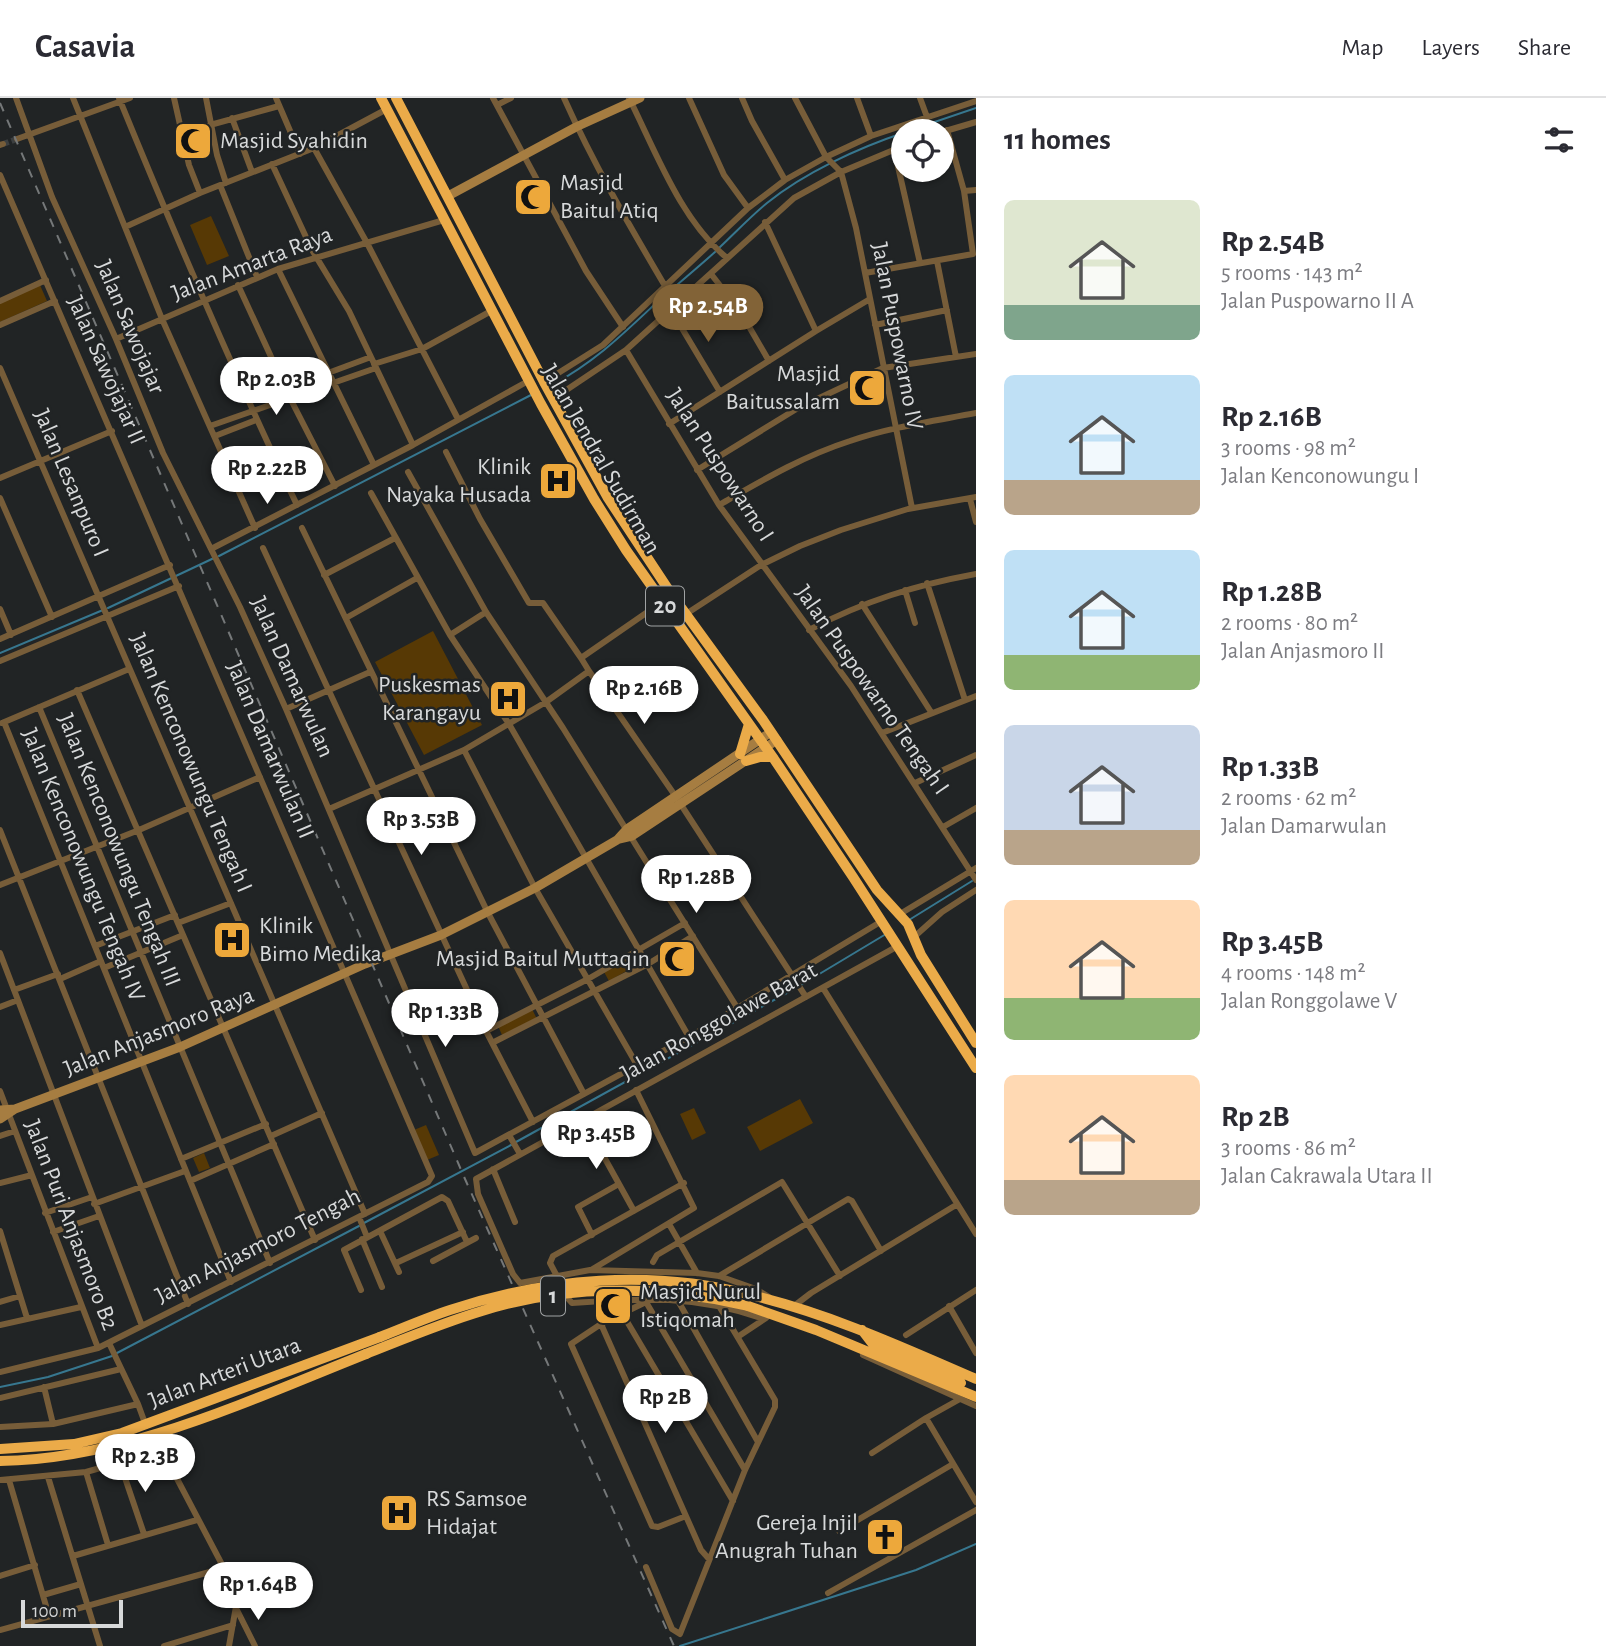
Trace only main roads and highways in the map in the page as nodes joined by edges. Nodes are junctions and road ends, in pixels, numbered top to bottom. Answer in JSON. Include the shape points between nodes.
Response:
{"nodes":[{"id":1,"x":396,"y":98,"type":"edge"},
{"id":2,"x":384,"y":103,"type":"edge"},
{"id":3,"x":750,"y":724,"type":"junction"},
{"id":4,"x":766,"y":748,"type":"junction"},
{"id":5,"x":976,"y":1043,"type":"edge"},
{"id":6,"x":976,"y":1068,"type":"edge"},
{"id":7,"x":750,"y":1301,"type":"junction"},
{"id":8,"x":862,"y":1330,"type":"junction"},
{"id":9,"x":976,"y":1379,"type":"edge"},
{"id":10,"x":976,"y":1390,"type":"edge"},
{"id":11,"x":976,"y":1398,"type":"edge"},
{"id":12,"x":0,"y":1449,"type":"edge"},
{"id":13,"x":0,"y":1461,"type":"edge"}],
"edges":[{"from":1,"to":5,"type":"highway","name":"Jalan Jendral Sudirman","number":"20","via":[[608,498],[877,890],[901,915],[920,955]]},
{"from":2,"to":3,"type":"highway","name":"Jalan Jendral Sudirman","number":"20","via":[[594,499]]},
{"from":3,"to":4,"type":"highway","name":"Jalan Jendral Sudirman","number":"20"},
{"from":3,"to":4,"type":"highway","via":[[743,757],[760,757]]},
{"from":4,"to":6,"type":"highway","name":"Jalan Jendral Sudirman","number":"20"},
{"from":7,"to":8,"type":"highway","number":"1","via":[[773,1301]]},
{"from":7,"to":11,"type":"highway","number":"1","via":[[769,1316],[837,1339]]},
{"from":7,"to":12,"type":"highway","name":"Jalan Arteri Utara","number":"1","bridge":true,"via":[[706,1284],[563,1283],[447,1311],[146,1426],[74,1444]]},
{"from":7,"to":13,"type":"highway","name":"Jalan Arteri Utara","number":"1","bridge":true,"via":[[606,1291],[546,1296],[483,1310],[142,1438],[74,1454]]},
{"from":8,"to":9,"type":"highway","number":"1"},
{"from":8,"to":10,"type":"highway","via":[[867,1339]]}]}
